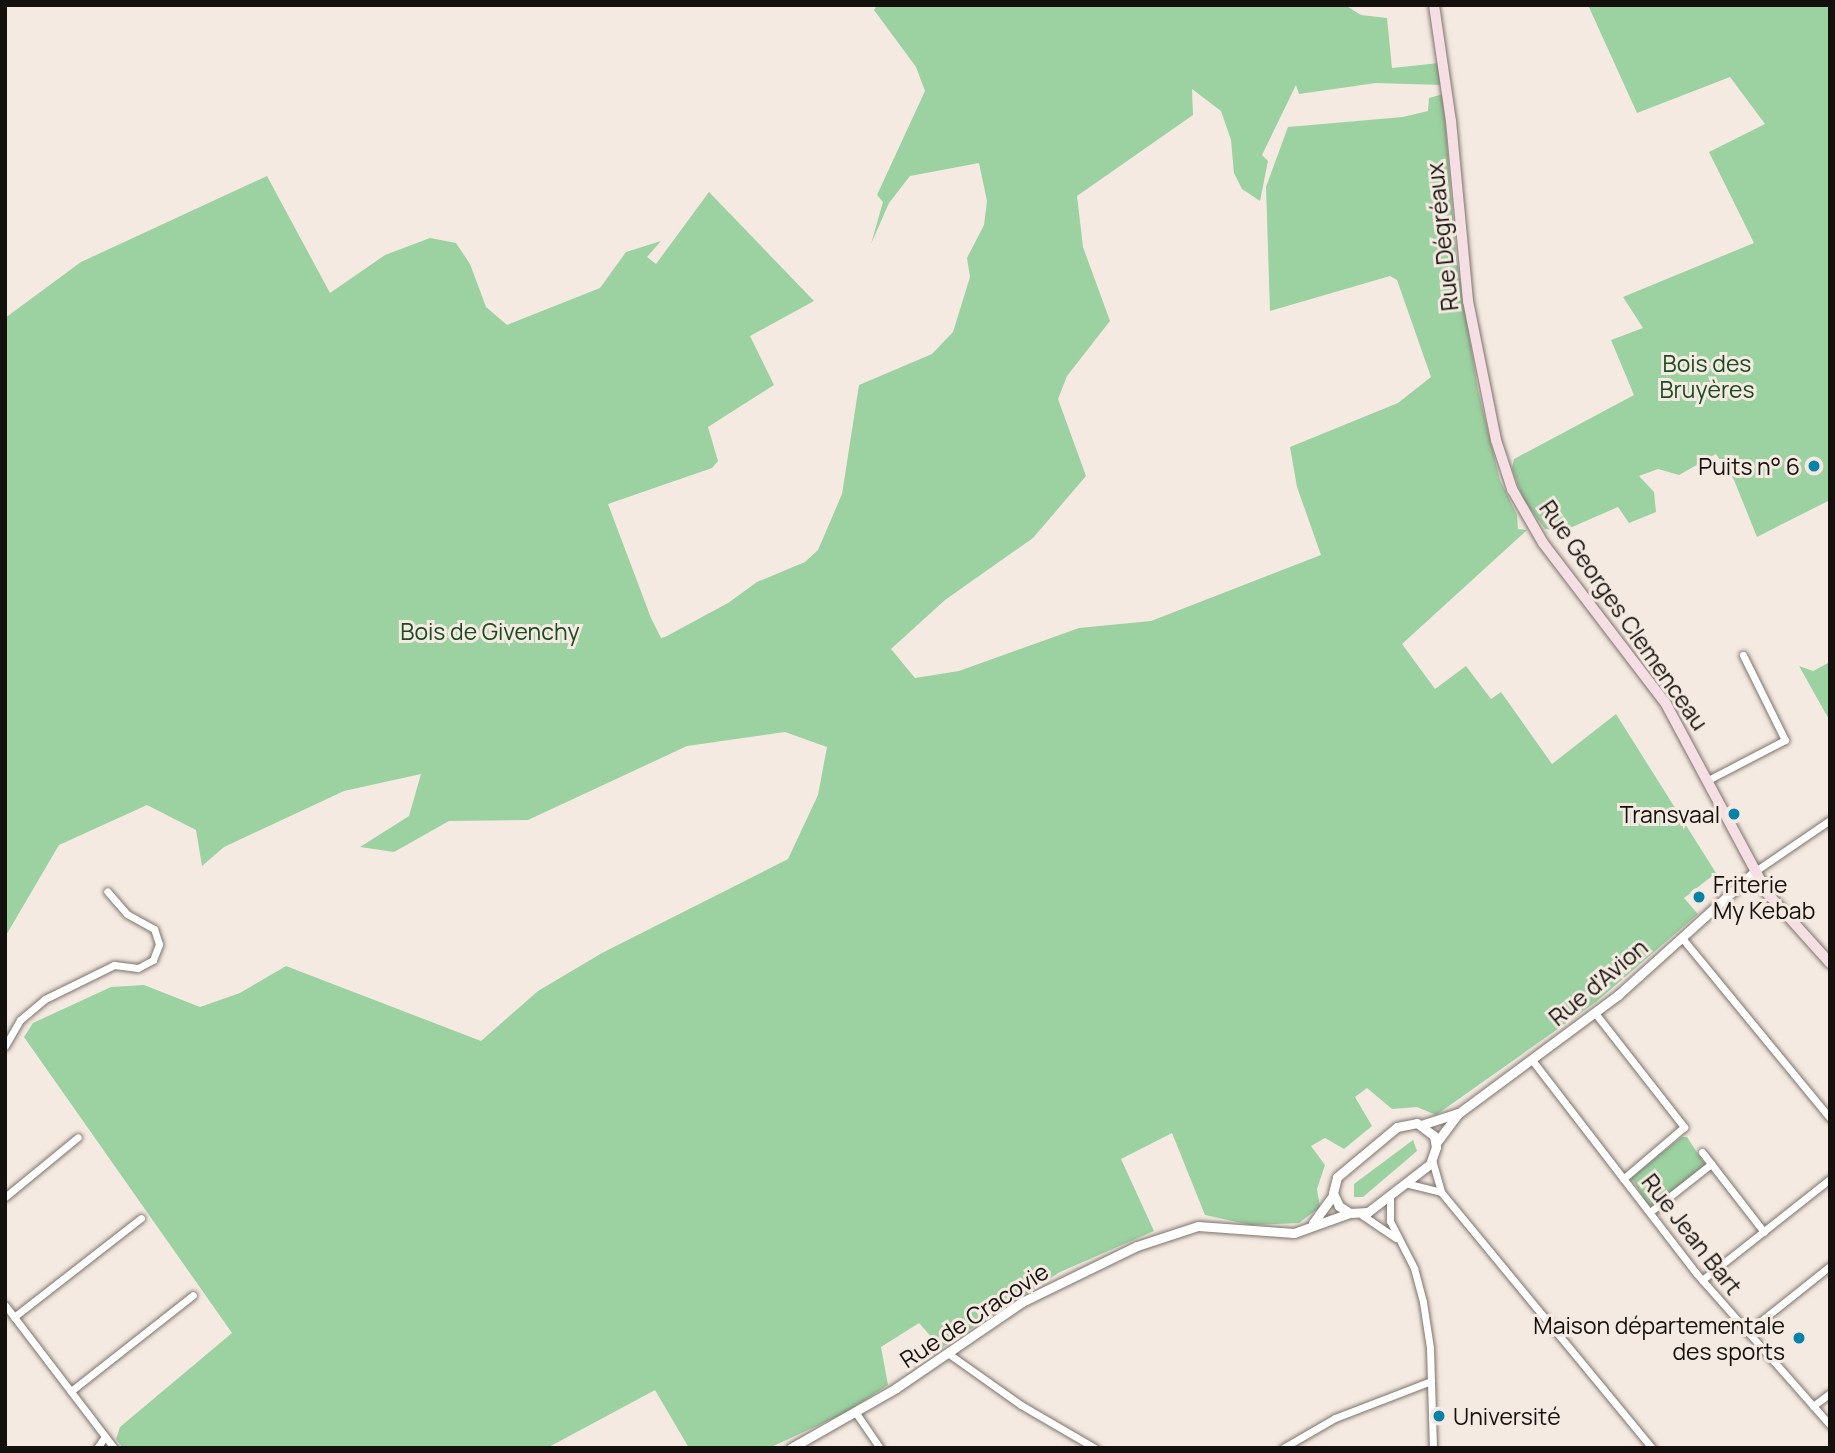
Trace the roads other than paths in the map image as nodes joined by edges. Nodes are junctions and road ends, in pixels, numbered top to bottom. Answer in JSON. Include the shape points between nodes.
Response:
{"nodes":[{"id":1,"x":1434,"y":5,"type":"edge"},
{"id":2,"x":1503,"y":463,"type":"joint"},
{"id":3,"x":1743,"y":655,"type":"dead end"},
{"id":4,"x":1708,"y":780,"type":"junction"},
{"id":5,"x":1830,"y":820,"type":"edge"},
{"id":6,"x":1754,"y":872,"type":"junction"},
{"id":7,"x":107,"y":891,"type":"dead end"},
{"id":8,"x":1682,"y":938,"type":"junction"},
{"id":9,"x":1830,"y":963,"type":"edge"},
{"id":10,"x":1595,"y":1013,"type":"junction"},
{"id":11,"x":5,"y":1046,"type":"edge"},
{"id":12,"x":1532,"y":1060,"type":"junction"},
{"id":13,"x":1459,"y":1113,"type":"junction"},
{"id":14,"x":1830,"y":1118,"type":"edge"},
{"id":15,"x":1421,"y":1125,"type":"junction"},
{"id":16,"x":78,"y":1137,"type":"dead end"},
{"id":17,"x":1436,"y":1143,"type":"junction"},
{"id":18,"x":1702,"y":1152,"type":"dead end"},
{"id":19,"x":1432,"y":1160,"type":"junction"},
{"id":20,"x":1711,"y":1164,"type":"junction"},
{"id":21,"x":1623,"y":1179,"type":"junction"},
{"id":22,"x":1830,"y":1179,"type":"edge"},
{"id":23,"x":1405,"y":1184,"type":"junction"},
{"id":24,"x":1441,"y":1192,"type":"junction"},
{"id":25,"x":1333,"y":1193,"type":"junction"},
{"id":26,"x":1390,"y":1195,"type":"junction"},
{"id":27,"x":5,"y":1197,"type":"edge"},
{"id":28,"x":1650,"y":1212,"type":"junction"},
{"id":29,"x":1350,"y":1213,"type":"junction"},
{"id":30,"x":1362,"y":1215,"type":"junction"},
{"id":31,"x":141,"y":1218,"type":"dead end"},
{"id":32,"x":1308,"y":1227,"type":"junction"},
{"id":33,"x":1764,"y":1232,"type":"junction"},
{"id":34,"x":1398,"y":1240,"type":"junction"},
{"id":35,"x":1830,"y":1266,"type":"edge"},
{"id":36,"x":1702,"y":1280,"type":"junction"},
{"id":37,"x":193,"y":1295,"type":"dead end"},
{"id":38,"x":5,"y":1305,"type":"edge"},
{"id":39,"x":15,"y":1317,"type":"junction"},
{"id":40,"x":1747,"y":1332,"type":"junction"},
{"id":41,"x":949,"y":1354,"type":"junction"},
{"id":42,"x":1431,"y":1381,"type":"junction"},
{"id":43,"x":71,"y":1391,"type":"junction"},
{"id":44,"x":1830,"y":1393,"type":"edge"},
{"id":45,"x":1813,"y":1406,"type":"junction"},
{"id":46,"x":856,"y":1413,"type":"junction"},
{"id":47,"x":1830,"y":1425,"type":"edge"},
{"id":48,"x":104,"y":1438,"type":"junction"},
{"id":49,"x":97,"y":1448,"type":"edge"},
{"id":50,"x":114,"y":1448,"type":"edge"},
{"id":51,"x":790,"y":1448,"type":"edge"},
{"id":52,"x":880,"y":1448,"type":"edge"},
{"id":53,"x":1095,"y":1448,"type":"edge"},
{"id":54,"x":1283,"y":1448,"type":"edge"},
{"id":55,"x":1433,"y":1448,"type":"edge"},
{"id":56,"x":1652,"y":1448,"type":"edge"}],
"edges":[{"from":1,"to":2,"type":"main road","name":"Rue Dégréaux","via":[[1451,121],[1468,301]]},
{"from":2,"to":4,"type":"main road","name":"Rue Georges Clemenceau","via":[[1530,523],[1666,705]]},
{"from":3,"to":4,"type":"street","via":[[1785,740]]},
{"from":4,"to":6,"type":"main road","name":"Rue Georges Clemenceau"},
{"from":5,"to":6,"type":"street"},
{"from":6,"to":8,"type":"street","name":"Rue d'Avion"},
{"from":6,"to":9,"type":"main road","name":"Rue Georges Clemenceau"},
{"from":7,"to":11,"type":"street","via":[[132,918],[154,929],[159,944],[153,960],[138,968],[114,965],[46,999],[20,1020]]},
{"from":8,"to":10,"type":"street","name":"Rue d'Avion"},
{"from":8,"to":14,"type":"street"},
{"from":10,"to":12,"type":"street","name":"Rue d'Avion"},
{"from":10,"to":21,"type":"street","via":[[1684,1127]]},
{"from":12,"to":13,"type":"street","name":"Rue d'Avion"},
{"from":12,"to":21,"type":"street","name":"Rue Jean Bart"},
{"from":13,"to":15,"type":"street","name":"Rue d'Avion"},
{"from":13,"to":17,"type":"street","name":"Rue d'Avion"},
{"from":15,"to":17,"type":"street","via":[[1432,1132]]},
{"from":15,"to":25,"type":"street","name":"Rue d'Avion","via":[[1397,1127],[1337,1177]]},
{"from":16,"to":27,"type":"street"},
{"from":17,"to":19,"type":"street"},
{"from":18,"to":20,"type":"street"},
{"from":19,"to":23,"type":"street"},
{"from":19,"to":24,"type":"street"},
{"from":20,"to":28,"type":"street"},
{"from":20,"to":33,"type":"street"},
{"from":21,"to":28,"type":"street","name":"Rue Jean Bart"},
{"from":22,"to":33,"type":"street"},
{"from":23,"to":24,"type":"street"},
{"from":23,"to":26,"type":"street"},
{"from":24,"to":56,"type":"street"},
{"from":25,"to":29,"type":"street","via":[[1339,1206]]},
{"from":25,"to":32,"type":"street","via":[[1326,1210]]},
{"from":26,"to":30,"type":"street"},
{"from":26,"to":34,"type":"street","via":[[1389,1214]]},
{"from":28,"to":36,"type":"street","name":"Rue Jean Bart"},
{"from":29,"to":30,"type":"street"},
{"from":29,"to":32,"type":"street","name":"Rue de Cracovie"},
{"from":30,"to":34,"type":"street"},
{"from":31,"to":39,"type":"street"},
{"from":32,"to":41,"type":"street","name":"Rue de Cracovie","via":[[1279,1234],[1211,1225],[1137,1245],[1023,1301]]},
{"from":33,"to":36,"type":"street"},
{"from":34,"to":42,"type":"street","via":[[1423,1302]]},
{"from":35,"to":40,"type":"street"},
{"from":36,"to":40,"type":"street","name":"Rue Jean Bart"},
{"from":37,"to":43,"type":"street"},
{"from":38,"to":39,"type":"street"},
{"from":39,"to":43,"type":"street"},
{"from":40,"to":45,"type":"street","name":"Rue Jean Bart"},
{"from":41,"to":46,"type":"street","name":"Rue de Cracovie"},
{"from":41,"to":53,"type":"street","via":[[1021,1405]]},
{"from":42,"to":54,"type":"street","via":[[1335,1418]]},
{"from":42,"to":55,"type":"street"},
{"from":43,"to":48,"type":"street"},
{"from":44,"to":45,"type":"street"},
{"from":45,"to":47,"type":"street","name":"Rue Jean Bart"},
{"from":46,"to":51,"type":"street","name":"Rue de Cracovie"},
{"from":46,"to":52,"type":"street"},
{"from":48,"to":49,"type":"street"},
{"from":48,"to":50,"type":"street"}]}
